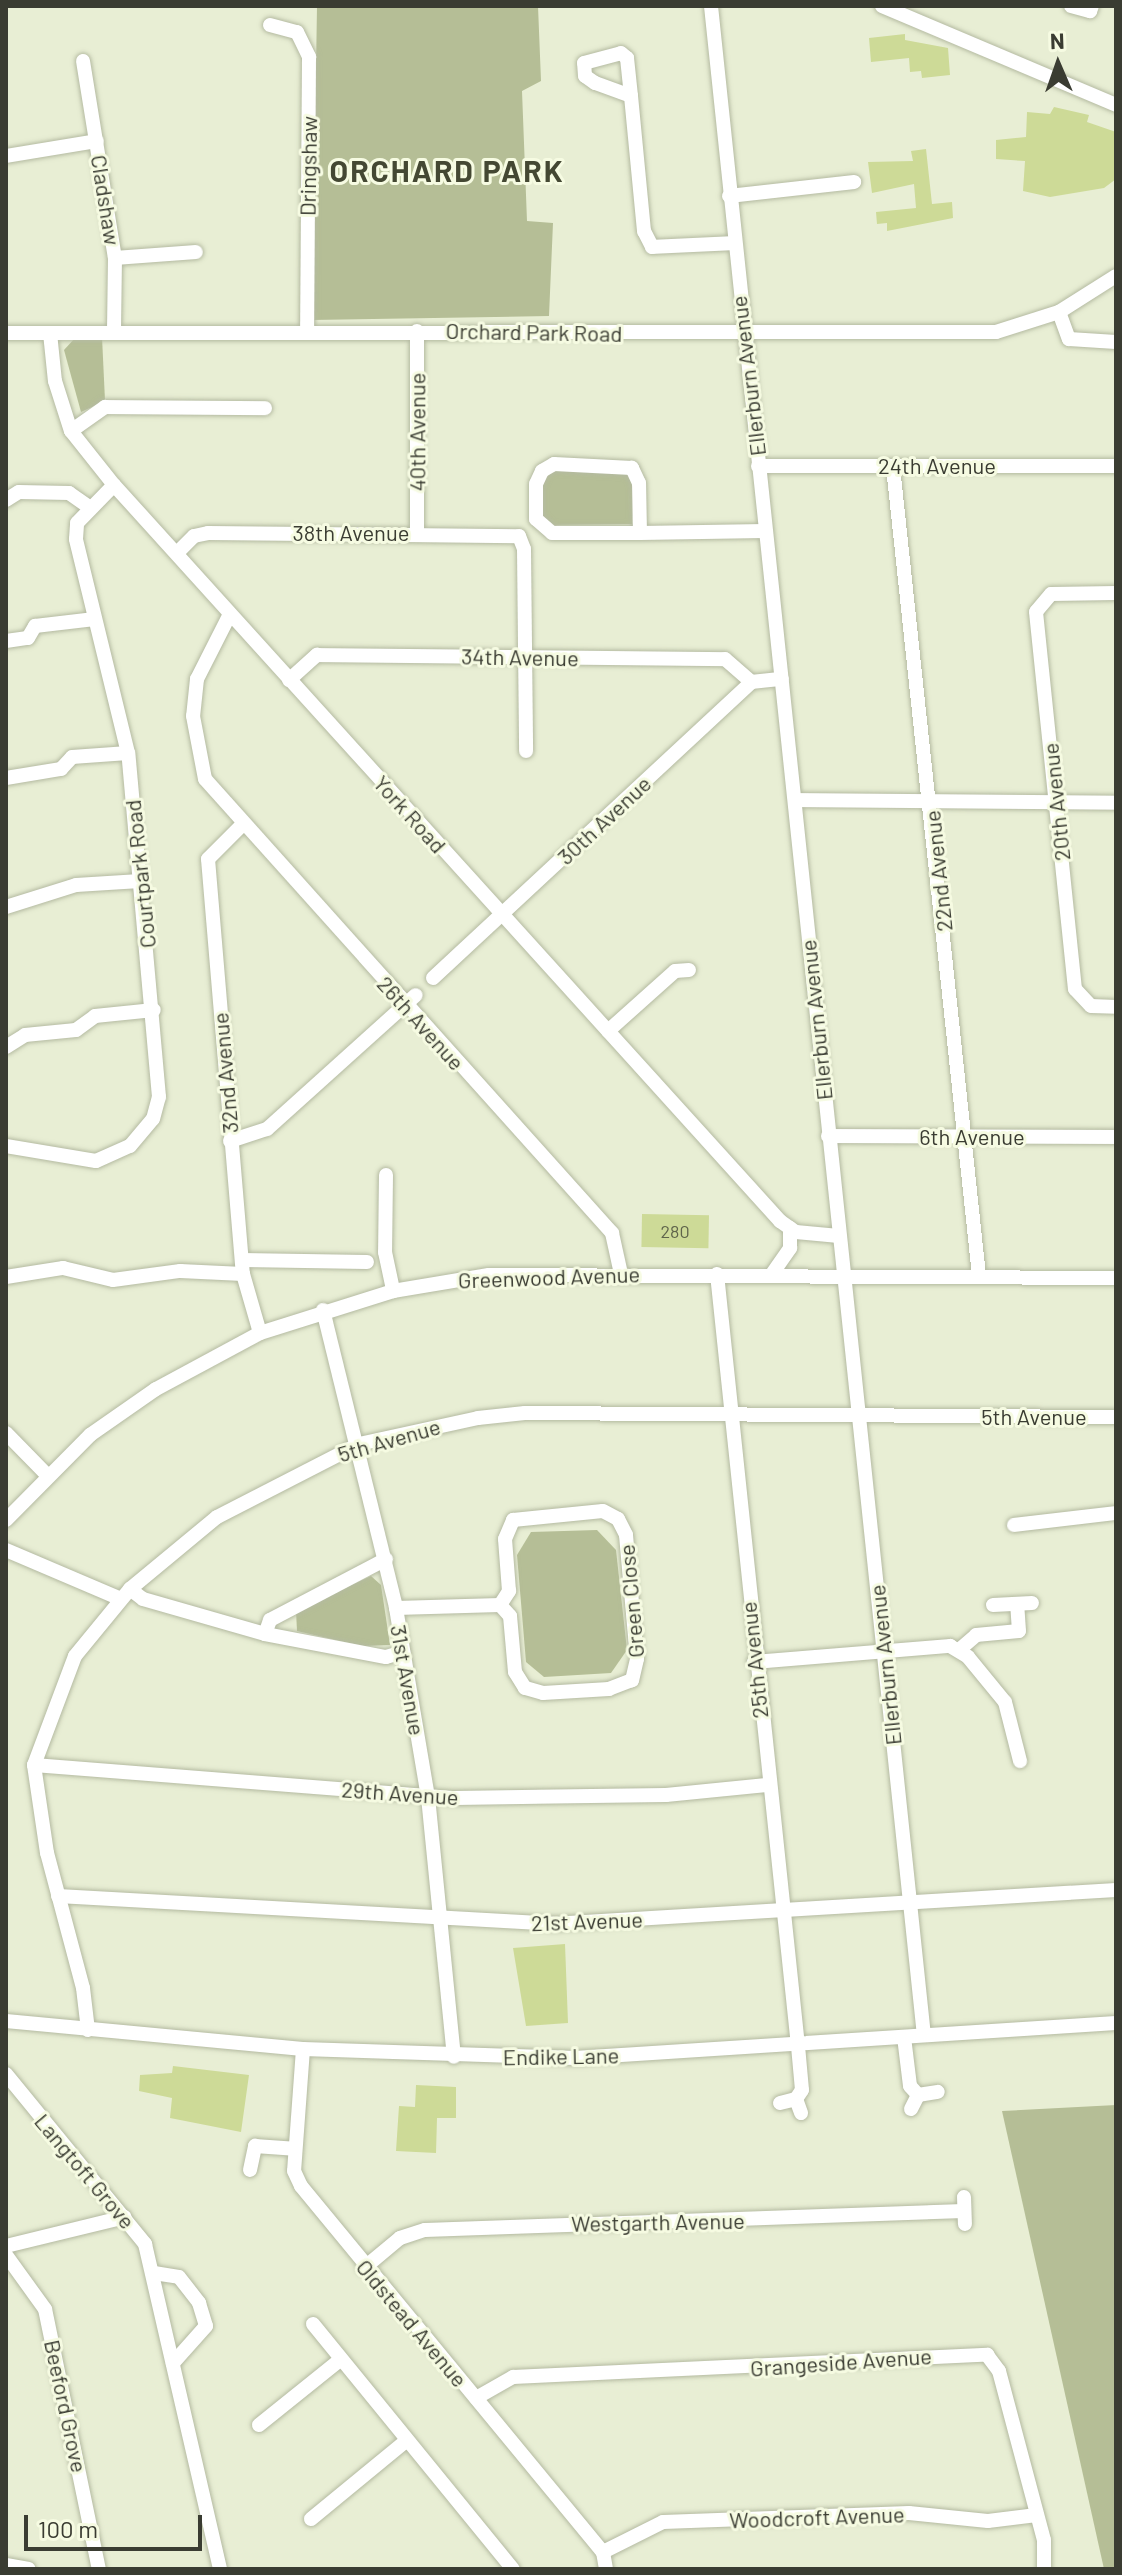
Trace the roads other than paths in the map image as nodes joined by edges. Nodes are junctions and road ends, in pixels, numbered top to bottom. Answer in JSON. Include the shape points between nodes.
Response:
{"nodes":[{"id":1,"x":711,"y":6,"type":"edge"},
{"id":2,"x":882,"y":6,"type":"edge"},
{"id":3,"x":1071,"y":6,"type":"edge"},
{"id":4,"x":1092,"y":6,"type":"edge"},
{"id":5,"x":270,"y":25,"type":"dead end"},
{"id":6,"x":83,"y":61,"type":"dead end"},
{"id":7,"x":631,"y":96,"type":"dead end"},
{"id":8,"x":1116,"y":105,"type":"edge"},
{"id":9,"x":97,"y":141,"type":"junction"},
{"id":10,"x":6,"y":156,"type":"edge"},
{"id":11,"x":854,"y":182,"type":"dead end"},
{"id":12,"x":729,"y":196,"type":"junction"},
{"id":13,"x":734,"y":243,"type":"junction"},
{"id":14,"x":196,"y":252,"type":"dead end"},
{"id":15,"x":115,"y":258,"type":"junction"},
{"id":16,"x":1116,"y":276,"type":"edge"},
{"id":17,"x":1059,"y":312,"type":"junction"},
{"id":18,"x":417,"y":331,"type":"junction"},
{"id":19,"x":307,"y":332,"type":"junction"},
{"id":20,"x":6,"y":333,"type":"edge"},
{"id":21,"x":50,"y":333,"type":"junction"},
{"id":22,"x":114,"y":333,"type":"junction"},
{"id":23,"x":742,"y":336,"type":"junction"},
{"id":24,"x":1116,"y":342,"type":"edge"},
{"id":25,"x":265,"y":408,"type":"dead end"},
{"id":26,"x":71,"y":431,"type":"junction"},
{"id":27,"x":758,"y":466,"type":"junction"},
{"id":28,"x":1116,"y":466,"type":"edge"},
{"id":29,"x":893,"y":467,"type":"junction"},
{"id":30,"x":114,"y":485,"type":"junction"},
{"id":31,"x":6,"y":500,"type":"edge"},
{"id":32,"x":89,"y":507,"type":"junction"},
{"id":33,"x":765,"y":531,"type":"junction"},
{"id":34,"x":640,"y":533,"type":"junction"},
{"id":35,"x":417,"y":534,"type":"junction"},
{"id":36,"x":177,"y":553,"type":"junction"},
{"id":37,"x":1116,"y":593,"type":"edge"},
{"id":38,"x":230,"y":614,"type":"junction"},
{"id":39,"x":95,"y":619,"type":"junction"},
{"id":40,"x":6,"y":641,"type":"edge"},
{"id":41,"x":524,"y":656,"type":"junction"},
{"id":42,"x":782,"y":679,"type":"junction"},
{"id":43,"x":289,"y":680,"type":"junction"},
{"id":44,"x":751,"y":682,"type":"junction"},
{"id":45,"x":526,"y":751,"type":"dead end"},
{"id":46,"x":128,"y":753,"type":"junction"},
{"id":47,"x":6,"y":778,"type":"edge"},
{"id":48,"x":795,"y":800,"type":"junction"},
{"id":49,"x":931,"y":802,"type":"junction"},
{"id":50,"x":1055,"y":802,"type":"junction"},
{"id":51,"x":1116,"y":803,"type":"edge"},
{"id":52,"x":242,"y":825,"type":"junction"},
{"id":53,"x":140,"y":881,"type":"junction"},
{"id":54,"x":6,"y":907,"type":"edge"},
{"id":55,"x":502,"y":917,"type":"junction"},
{"id":56,"x":689,"y":970,"type":"dead end"},
{"id":57,"x":433,"y":978,"type":"dead end"},
{"id":58,"x":410,"y":1000,"type":"junction"},
{"id":59,"x":1116,"y":1007,"type":"edge"},
{"id":60,"x":154,"y":1010,"type":"junction"},
{"id":61,"x":608,"y":1031,"type":"junction"},
{"id":62,"x":6,"y":1047,"type":"edge"},
{"id":63,"x":828,"y":1136,"type":"junction"},
{"id":64,"x":1116,"y":1137,"type":"edge"},
{"id":65,"x":964,"y":1138,"type":"junction"},
{"id":66,"x":230,"y":1141,"type":"junction"},
{"id":67,"x":6,"y":1146,"type":"edge"},
{"id":68,"x":386,"y":1175,"type":"dead end"},
{"id":69,"x":790,"y":1228,"type":"junction"},
{"id":70,"x":839,"y":1236,"type":"junction"},
{"id":71,"x":360,"y":1266,"type":"dead end"},
{"id":72,"x":242,"y":1267,"type":"junction"},
{"id":73,"x":621,"y":1274,"type":"junction"},
{"id":74,"x":717,"y":1274,"type":"junction"},
{"id":75,"x":772,"y":1274,"type":"junction"},
{"id":76,"x":843,"y":1275,"type":"junction"},
{"id":77,"x":979,"y":1276,"type":"junction"},
{"id":78,"x":6,"y":1277,"type":"edge"},
{"id":79,"x":1116,"y":1278,"type":"edge"},
{"id":80,"x":393,"y":1291,"type":"junction"},
{"id":81,"x":323,"y":1310,"type":"junction"},
{"id":82,"x":260,"y":1333,"type":"junction"},
{"id":83,"x":729,"y":1413,"type":"junction"},
{"id":84,"x":858,"y":1416,"type":"junction"},
{"id":85,"x":1116,"y":1417,"type":"edge"},
{"id":86,"x":6,"y":1433,"type":"edge"},
{"id":87,"x":359,"y":1444,"type":"junction"},
{"id":88,"x":47,"y":1475,"type":"junction"},
{"id":89,"x":1116,"y":1513,"type":"edge"},
{"id":90,"x":6,"y":1520,"type":"edge"},
{"id":91,"x":1014,"y":1525,"type":"dead end"},
{"id":92,"x":6,"y":1550,"type":"edge"},
{"id":93,"x":386,"y":1559,"type":"junction"},
{"id":94,"x":126,"y":1594,"type":"junction"},
{"id":95,"x":500,"y":1605,"type":"junction"},
{"id":96,"x":993,"y":1605,"type":"dead end"},
{"id":97,"x":396,"y":1608,"type":"junction"},
{"id":98,"x":265,"y":1634,"type":"junction"},
{"id":99,"x":959,"y":1650,"type":"junction"},
{"id":100,"x":403,"y":1652,"type":"junction"},
{"id":101,"x":883,"y":1652,"type":"junction"},
{"id":102,"x":754,"y":1662,"type":"junction"},
{"id":103,"x":1020,"y":1761,"type":"dead end"},
{"id":104,"x":34,"y":1765,"type":"junction"},
{"id":105,"x":767,"y":1785,"type":"junction"},
{"id":106,"x":428,"y":1797,"type":"junction"},
{"id":107,"x":1116,"y":1890,"type":"edge"},
{"id":108,"x":58,"y":1896,"type":"junction"},
{"id":109,"x":911,"y":1903,"type":"junction"},
{"id":110,"x":780,"y":1911,"type":"junction"},
{"id":111,"x":442,"y":1917,"type":"junction"},
{"id":112,"x":6,"y":2021,"type":"edge"},
{"id":113,"x":1116,"y":2023,"type":"edge"},
{"id":114,"x":88,"y":2030,"type":"junction"},
{"id":115,"x":924,"y":2035,"type":"junction"},
{"id":116,"x":904,"y":2037,"type":"junction"},
{"id":117,"x":798,"y":2046,"type":"junction"},
{"id":118,"x":303,"y":2049,"type":"junction"},
{"id":119,"x":454,"y":2057,"type":"junction"},
{"id":120,"x":6,"y":2074,"type":"edge"},
{"id":121,"x":938,"y":2092,"type":"dead end"},
{"id":122,"x":918,"y":2095,"type":"junction"},
{"id":123,"x":780,"y":2103,"type":"dead end"},
{"id":124,"x":911,"y":2109,"type":"dead end"},
{"id":125,"x":294,"y":2149,"type":"junction"},
{"id":126,"x":250,"y":2170,"type":"dead end"},
{"id":127,"x":964,"y":2211,"type":"dead end"},
{"id":128,"x":125,"y":2217,"type":"junction"},
{"id":129,"x":6,"y":2246,"type":"edge"},
{"id":130,"x":6,"y":2255,"type":"edge"},
{"id":131,"x":364,"y":2268,"type":"junction"},
{"id":132,"x":154,"y":2273,"type":"junction"},
{"id":133,"x":313,"y":2324,"type":"dead end"},
{"id":134,"x":341,"y":2359,"type":"junction"},
{"id":135,"x":173,"y":2363,"type":"junction"},
{"id":136,"x":476,"y":2398,"type":"junction"},
{"id":137,"x":261,"y":2418,"type":"dead end"},
{"id":138,"x":406,"y":2441,"type":"junction"},
{"id":139,"x":1037,"y":2515,"type":"junction"},
{"id":140,"x":311,"y":2519,"type":"dead end"},
{"id":141,"x":603,"y":2552,"type":"junction"},
{"id":142,"x":6,"y":2565,"type":"edge"},
{"id":143,"x":29,"y":2569,"type":"edge"},
{"id":144,"x":99,"y":2569,"type":"edge"},
{"id":145,"x":220,"y":2569,"type":"edge"},
{"id":146,"x":513,"y":2569,"type":"edge"},
{"id":147,"x":606,"y":2569,"type":"edge"},
{"id":148,"x":1044,"y":2569,"type":"edge"}],
"edges":[{"from":1,"to":12,"type":"street","name":"Ellerburn Avenue"},
{"from":2,"to":8,"type":"street"},
{"from":3,"to":4,"type":"street","via":[[1090,11]]},
{"from":5,"to":19,"type":"street","name":"Dringshaw","via":[[297,32],[309,57]]},
{"from":6,"to":9,"type":"street","name":"Cladshaw"},
{"from":7,"to":13,"type":"street","via":[[644,231],[652,247]]},
{"from":9,"to":10,"type":"street","name":"Cladshaw"},
{"from":9,"to":15,"type":"street","name":"Cladshaw"},
{"from":11,"to":12,"type":"street"},
{"from":12,"to":13,"type":"street","name":"Ellerburn Avenue"},
{"from":13,"to":23,"type":"street","name":"Ellerburn Avenue"},
{"from":14,"to":15,"type":"street","name":"Cladshaw"},
{"from":15,"to":22,"type":"street","name":"Cladshaw"},
{"from":16,"to":17,"type":"street","name":"Orchard Park Road"},
{"from":17,"to":23,"type":"street","name":"Orchard Park Road","via":[[996,332]]},
{"from":17,"to":24,"type":"street","via":[[1069,339]]},
{"from":18,"to":19,"type":"street","name":"Orchard Park Road"},
{"from":18,"to":23,"type":"street","name":"Orchard Park Road"},
{"from":18,"to":35,"type":"street","name":"40th Avenue"},
{"from":19,"to":22,"type":"street","name":"Orchard Park Road"},
{"from":20,"to":21,"type":"street","name":"Orchard Park Road"},
{"from":21,"to":22,"type":"street","name":"Orchard Park Road"},
{"from":21,"to":26,"type":"street","name":"York Road","via":[[55,381]]},
{"from":23,"to":27,"type":"street","name":"Ellerburn Avenue"},
{"from":25,"to":26,"type":"street","via":[[105,407]]},
{"from":26,"to":30,"type":"street","name":"York Road"},
{"from":27,"to":29,"type":"street","name":"24th Avenue"},
{"from":27,"to":33,"type":"street","name":"Ellerburn Avenue"},
{"from":28,"to":29,"type":"street","name":"24th Avenue"},
{"from":29,"to":49,"type":"street","name":"22nd Avenue"},
{"from":30,"to":32,"type":"street"},
{"from":30,"to":36,"type":"street","name":"York Road"},
{"from":31,"to":32,"type":"street","via":[[19,492],[69,493]]},
{"from":32,"to":39,"type":"street","name":"Courtpark Road","via":[[77,523],[76,539]]},
{"from":33,"to":34,"type":"street"},
{"from":33,"to":42,"type":"street","name":"Ellerburn Avenue"},
{"from":34,"to":34,"type":"street","via":[[542,528],[536,484],[542,471],[554,464],[632,468],[639,483]]},
{"from":35,"to":36,"type":"street","name":"38th Avenue","via":[[208,533],[194,536]]},
{"from":35,"to":41,"type":"street","name":"38th Avenue","via":[[519,536],[524,549]]},
{"from":36,"to":38,"type":"street","name":"York Road"},
{"from":37,"to":50,"type":"street","name":"20th Avenue","via":[[1051,594],[1036,612]]},
{"from":38,"to":43,"type":"street","name":"York Road"},
{"from":38,"to":52,"type":"street","name":"26th Avenue","via":[[197,679],[193,716],[205,779]]},
{"from":39,"to":40,"type":"street","via":[[35,626],[28,638]]},
{"from":39,"to":46,"type":"street","name":"Courtpark Road"},
{"from":41,"to":43,"type":"street","name":"34th Avenue","via":[[317,655]]},
{"from":41,"to":44,"type":"street","name":"34th Avenue","via":[[725,659]]},
{"from":41,"to":45,"type":"street"},
{"from":42,"to":44,"type":"street"},
{"from":42,"to":48,"type":"street","name":"Ellerburn Avenue"},
{"from":43,"to":55,"type":"street","name":"York Road"},
{"from":44,"to":55,"type":"street","name":"30th Avenue"},
{"from":46,"to":47,"type":"street","via":[[72,757],[61,769]]},
{"from":46,"to":53,"type":"street","name":"Courtpark Road"},
{"from":48,"to":49,"type":"street"},
{"from":48,"to":63,"type":"street","name":"Ellerburn Avenue"},
{"from":49,"to":50,"type":"street"},
{"from":49,"to":65,"type":"street","name":"22nd Avenue"},
{"from":50,"to":51,"type":"street"},
{"from":50,"to":59,"type":"street","name":"20th Avenue","via":[[1075,989],[1083,1002]]},
{"from":52,"to":58,"type":"street","name":"26th Avenue"},
{"from":52,"to":66,"type":"street","name":"32nd Avenue","via":[[208,859]]},
{"from":53,"to":54,"type":"street","via":[[76,885]]},
{"from":53,"to":60,"type":"street","name":"Courtpark Road"},
{"from":55,"to":57,"type":"street","name":"30th Avenue"},
{"from":55,"to":61,"type":"street","name":"York Road"},
{"from":56,"to":61,"type":"street","via":[[675,971]]},
{"from":58,"to":66,"type":"street","via":[[267,1129]]},
{"from":58,"to":73,"type":"street","name":"26th Avenue","via":[[612,1233]]},
{"from":60,"to":62,"type":"street","via":[[95,1016],[76,1030],[25,1035]]},
{"from":60,"to":67,"type":"street","name":"Courtpark Road","via":[[159,1097],[153,1119],[130,1146],[96,1161]]},
{"from":61,"to":69,"type":"street","name":"York Road"},
{"from":63,"to":65,"type":"street","name":"6th Avenue"},
{"from":63,"to":70,"type":"street","name":"Ellerburn Avenue"},
{"from":64,"to":65,"type":"street","name":"6th Avenue"},
{"from":65,"to":77,"type":"street","name":"22nd Avenue"},
{"from":66,"to":72,"type":"street","name":"32nd Avenue"},
{"from":68,"to":80,"type":"street","via":[[385,1252]]},
{"from":69,"to":70,"type":"street"},
{"from":69,"to":75,"type":"street","via":[[790,1248]]},
{"from":70,"to":76,"type":"street","name":"Ellerburn Avenue"},
{"from":71,"to":72,"type":"street"},
{"from":72,"to":78,"type":"street","via":[[113,1280],[63,1268]]},
{"from":72,"to":82,"type":"street","name":"32nd Avenue"},
{"from":73,"to":74,"type":"street","name":"Greenwood Avenue"},
{"from":73,"to":80,"type":"street","name":"Greenwood Avenue","via":[[489,1275]]},
{"from":74,"to":75,"type":"street","name":"Greenwood Avenue"},
{"from":74,"to":83,"type":"street","name":"25th Avenue"},
{"from":75,"to":76,"type":"street","name":"Greenwood Avenue"},
{"from":76,"to":77,"type":"street","name":"Greenwood Avenue"},
{"from":76,"to":84,"type":"street","name":"Ellerburn Avenue"},
{"from":77,"to":79,"type":"street","name":"Greenwood Avenue"},
{"from":80,"to":81,"type":"street","name":"Greenwood Avenue"},
{"from":81,"to":82,"type":"street","name":"Greenwood Avenue"},
{"from":81,"to":87,"type":"street","name":"31st Avenue"},
{"from":82,"to":88,"type":"street","name":"Greenwood Avenue","via":[[156,1389]]},
{"from":83,"to":84,"type":"street","name":"5th Avenue"},
{"from":83,"to":87,"type":"street","name":"5th Avenue","via":[[525,1413]]},
{"from":83,"to":102,"type":"street","name":"25th Avenue"},
{"from":84,"to":85,"type":"street","name":"5th Avenue"},
{"from":84,"to":101,"type":"street","name":"Ellerburn Avenue"},
{"from":86,"to":88,"type":"street"},
{"from":87,"to":93,"type":"street","name":"31st Avenue"},
{"from":87,"to":94,"type":"street","name":"5th Avenue","via":[[217,1517]]},
{"from":88,"to":90,"type":"street","name":"Greenwood Avenue"},
{"from":89,"to":91,"type":"street"},
{"from":92,"to":94,"type":"street"},
{"from":93,"to":97,"type":"street","name":"31st Avenue"},
{"from":93,"to":98,"type":"street","via":[[270,1620]]},
{"from":94,"to":98,"type":"street"},
{"from":94,"to":104,"type":"street","name":"5th Avenue","via":[[75,1656]]},
{"from":95,"to":95,"type":"street","name":"Green Close","via":[[509,1591],[505,1539],[513,1520],[603,1511],[618,1519],[626,1535],[637,1659],[632,1680],[609,1689],[543,1693],[525,1688],[515,1672],[510,1616]]},
{"from":95,"to":97,"type":"street"},
{"from":96,"to":99,"type":"street","via":[[1025,1604],[1019,1631],[976,1635]]},
{"from":97,"to":100,"type":"street","name":"31st Avenue"},
{"from":98,"to":100,"type":"street","via":[[386,1657]]},
{"from":99,"to":101,"type":"street"},
{"from":99,"to":103,"type":"street","via":[[1005,1702]]},
{"from":100,"to":106,"type":"street","name":"31st Avenue"},
{"from":101,"to":102,"type":"street"},
{"from":101,"to":109,"type":"street","name":"Ellerburn Avenue"},
{"from":102,"to":105,"type":"street","name":"25th Avenue"},
{"from":104,"to":106,"type":"street","name":"29th Avenue"},
{"from":104,"to":108,"type":"street"},
{"from":105,"to":106,"type":"street","name":"29th Avenue","via":[[666,1795]]},
{"from":105,"to":110,"type":"street","name":"25th Avenue"},
{"from":106,"to":111,"type":"street","name":"31st Avenue"},
{"from":107,"to":109,"type":"street","name":"21st Avenue"},
{"from":108,"to":111,"type":"street","name":"21st Avenue"},
{"from":108,"to":114,"type":"street"},
{"from":109,"to":110,"type":"street","name":"21st Avenue"},
{"from":109,"to":115,"type":"street","name":"Ellerburn Avenue"},
{"from":110,"to":111,"type":"street","name":"21st Avenue","via":[[553,1924]]},
{"from":110,"to":117,"type":"street","name":"25th Avenue"},
{"from":111,"to":119,"type":"street","name":"31st Avenue"},
{"from":112,"to":114,"type":"street","name":"Endike Lane"},
{"from":113,"to":115,"type":"street","name":"Endike Lane"},
{"from":114,"to":118,"type":"street","name":"Endike Lane"},
{"from":115,"to":116,"type":"street","name":"Endike Lane"},
{"from":116,"to":117,"type":"street","name":"Endike Lane"},
{"from":116,"to":122,"type":"street","via":[[910,2086]]},
{"from":117,"to":119,"type":"street","name":"Endike Lane","via":[[575,2058]]},
{"from":117,"to":123,"type":"street","name":"25th Avenue","via":[[798,2106]]},
{"from":118,"to":119,"type":"street","name":"Endike Lane"},
{"from":118,"to":125,"type":"street","name":"Oldstead Avenue"},
{"from":120,"to":128,"type":"street","name":"Langtoft Grove"},
{"from":121,"to":122,"type":"street"},
{"from":122,"to":124,"type":"street"},
{"from":125,"to":126,"type":"street","via":[[255,2146]]},
{"from":125,"to":131,"type":"street","name":"Oldstead Avenue","via":[[301,2186]]},
{"from":127,"to":131,"type":"street","name":"Westgarth Avenue","via":[[425,2230],[400,2238]]},
{"from":128,"to":129,"type":"street"},
{"from":128,"to":132,"type":"street","name":"Langtoft Grove","via":[[145,2244]]},
{"from":130,"to":144,"type":"street","name":"Beeford Grove","via":[[45,2309]]},
{"from":131,"to":136,"type":"street","name":"Oldstead Avenue"},
{"from":132,"to":135,"type":"street","name":"Langtoft Grove"},
{"from":132,"to":135,"type":"street","via":[[179,2277],[199,2303],[206,2326]]},
{"from":133,"to":134,"type":"street"},
{"from":134,"to":137,"type":"street"},
{"from":134,"to":138,"type":"street"},
{"from":135,"to":145,"type":"street","name":"Langtoft Grove"},
{"from":136,"to":139,"type":"street","name":"Grangeside Avenue","via":[[513,2377],[987,2355],[999,2371]]},
{"from":136,"to":141,"type":"street","name":"Oldstead Avenue"},
{"from":138,"to":140,"type":"street"},
{"from":138,"to":146,"type":"street"},
{"from":139,"to":141,"type":"street","name":"Woodcroft Avenue","via":[[988,2521],[909,2513],[663,2522]]},
{"from":139,"to":148,"type":"street","name":"Grangeside Avenue"},
{"from":141,"to":147,"type":"street","name":"Oldstead Avenue"},
{"from":142,"to":143,"type":"street"}]}
